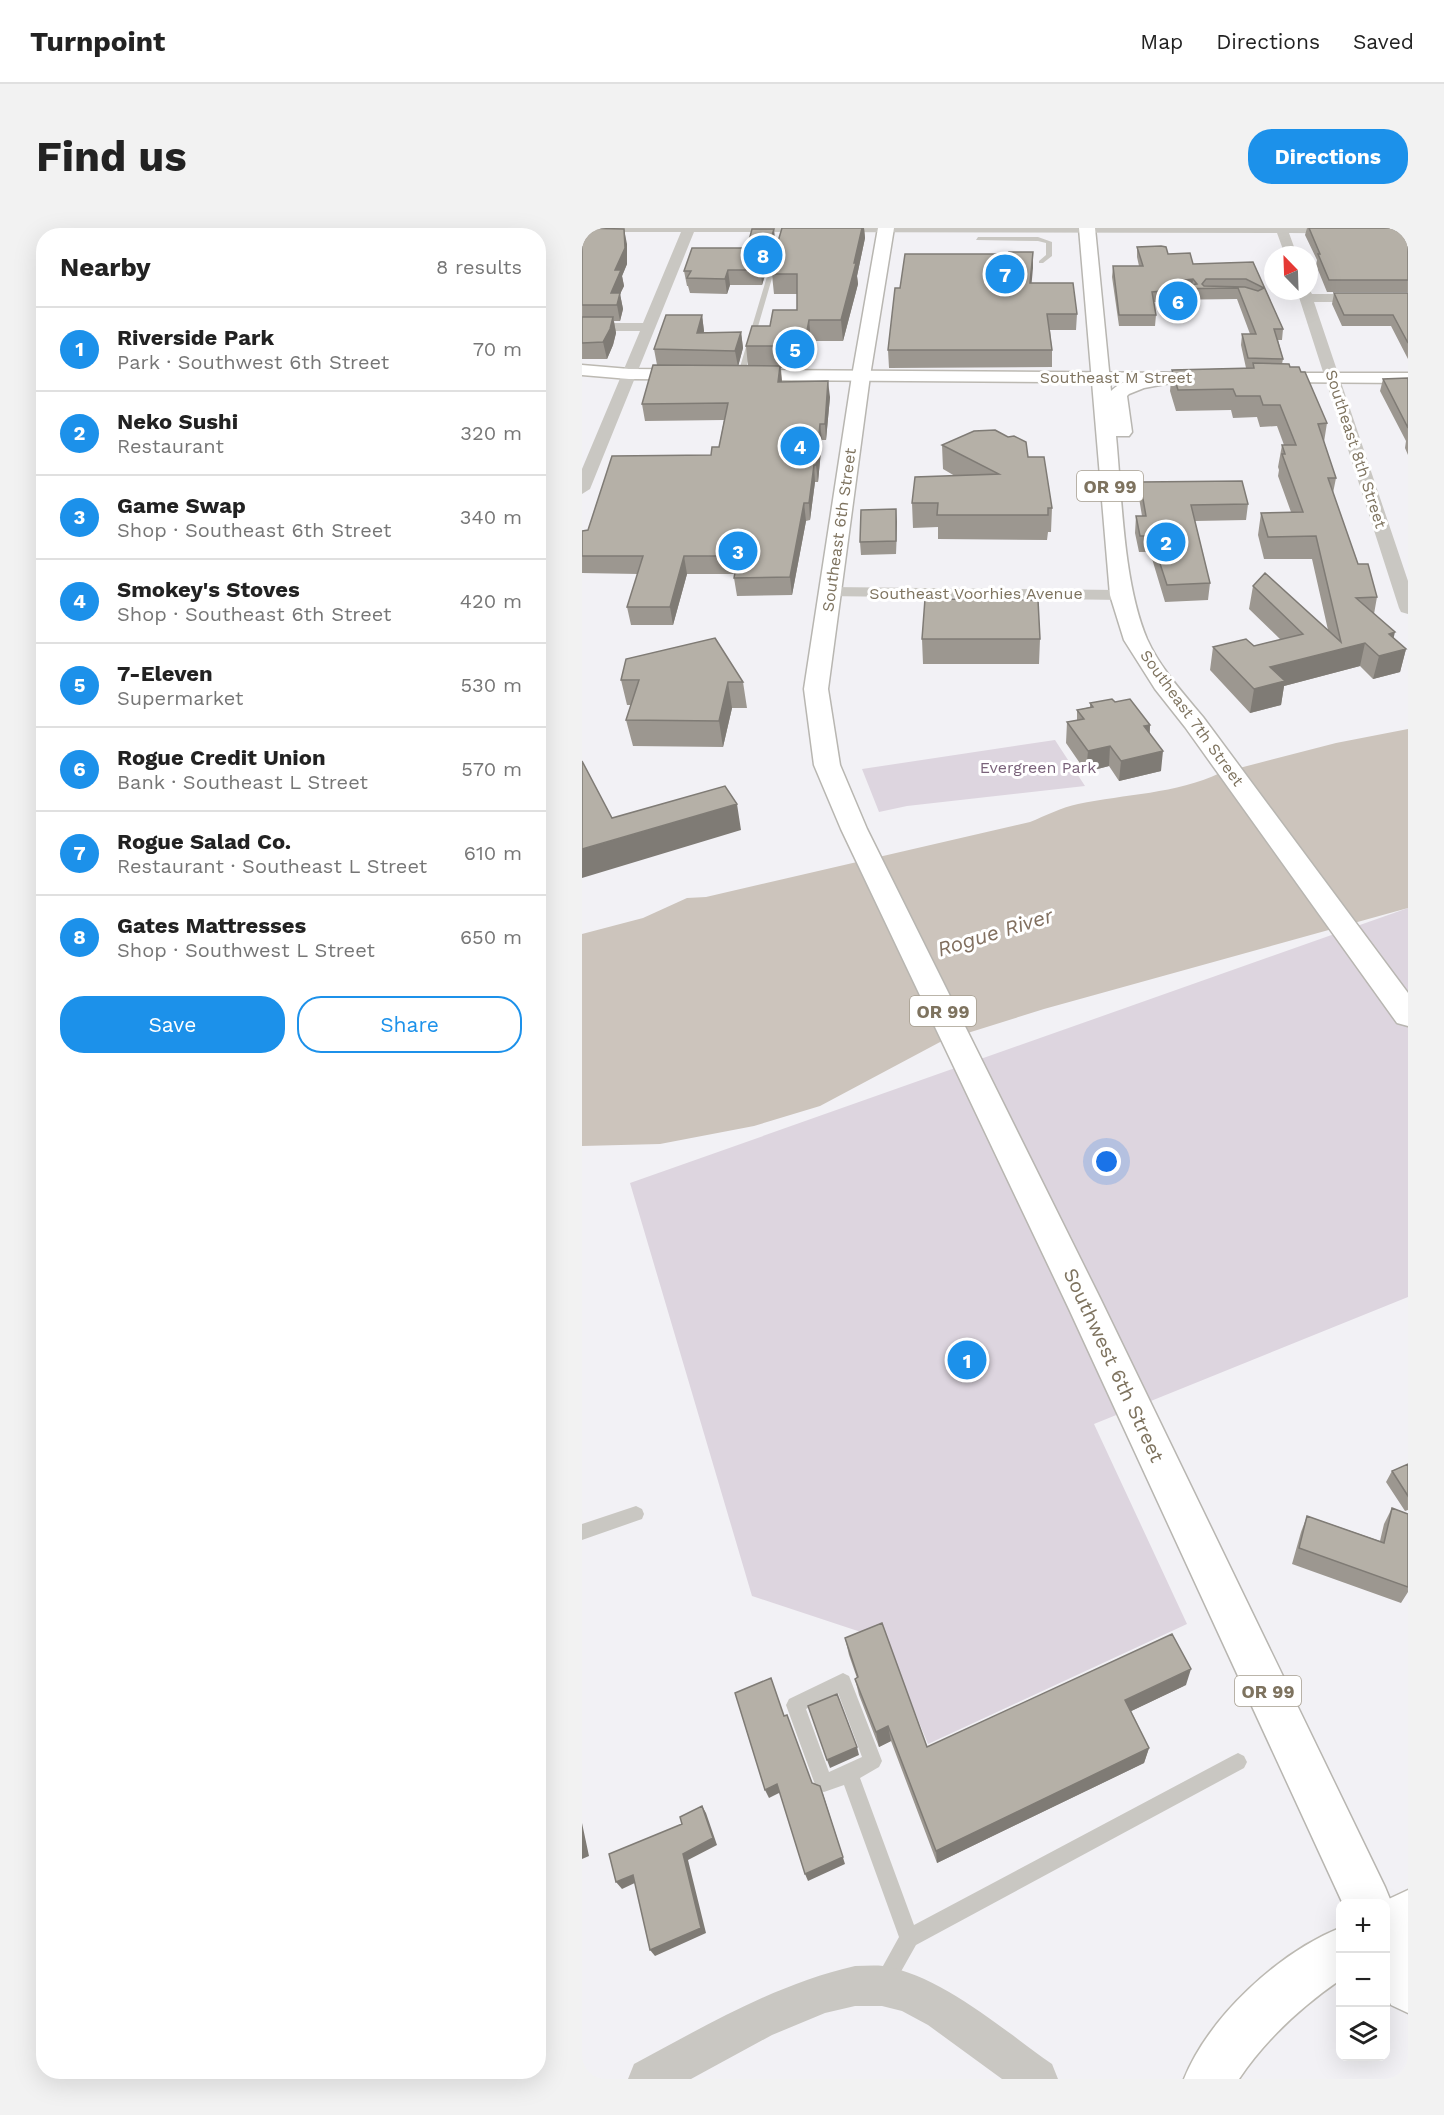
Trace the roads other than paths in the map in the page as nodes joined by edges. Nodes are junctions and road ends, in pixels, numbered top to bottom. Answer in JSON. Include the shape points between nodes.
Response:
{"nodes":[{"id":1,"x":584,"y":228,"type":"edge"},
{"id":2,"x":689,"y":228,"type":"edge"},
{"id":3,"x":886,"y":229,"type":"edge"},
{"id":4,"x":1087,"y":229,"type":"edge"},
{"id":5,"x":1282,"y":229,"type":"edge"},
{"id":6,"x":1408,"y":230,"type":"edge"},
{"id":7,"x":582,"y":236,"type":"edge"},
{"id":8,"x":781,"y":236,"type":"edge"},
{"id":9,"x":978,"y":239,"type":"dead end"},
{"id":10,"x":1288,"y":246,"type":"edge"},
{"id":11,"x":1041,"y":262,"type":"dead end"},
{"id":12,"x":1318,"y":294,"type":"edge"},
{"id":13,"x":1408,"y":298,"type":"edge"},
{"id":14,"x":1308,"y":300,"type":"edge"},
{"id":15,"x":582,"y":327,"type":"edge"},
{"id":16,"x":648,"y":327,"type":"junction"},
{"id":17,"x":582,"y":370,"type":"edge"},
{"id":18,"x":629,"y":374,"type":"junction"},
{"id":19,"x":740,"y":375,"type":"junction"},
{"id":20,"x":861,"y":376,"type":"junction"},
{"id":21,"x":1100,"y":377,"type":"junction"},
{"id":22,"x":1170,"y":378,"type":"junction"},
{"id":23,"x":1203,"y":378,"type":"edge"},
{"id":24,"x":1248,"y":378,"type":"edge"},
{"id":25,"x":1333,"y":378,"type":"junction"},
{"id":26,"x":1408,"y":378,"type":"edge"},
{"id":27,"x":1108,"y":463,"type":"junction"},
{"id":28,"x":584,"y":480,"type":"edge"},
{"id":29,"x":830,"y":592,"type":"junction"},
{"id":30,"x":1121,"y":595,"type":"junction"},
{"id":31,"x":1408,"y":608,"type":"edge"},
{"id":32,"x":854,"y":829,"type":"joint"},
{"id":33,"x":1408,"y":1015,"type":"edge"},
{"id":34,"x":636,"y":1514,"type":"dead end"},
{"id":35,"x":582,"y":1532,"type":"edge"},
{"id":36,"x":1238,"y":1762,"type":"dead end"},
{"id":37,"x":849,"y":1774,"type":"junction"},
{"id":38,"x":1366,"y":1899,"type":"edge"},
{"id":39,"x":1408,"y":1914,"type":"edge"},
{"id":40,"x":1390,"y":1923,"type":"edge"},
{"id":41,"x":909,"y":1938,"type":"junction"},
{"id":42,"x":1390,"y":1950,"type":"edge"},
{"id":43,"x":1339,"y":1953,"type":"edge"},
{"id":44,"x":882,"y":1986,"type":"junction"},
{"id":45,"x":1408,"y":1988,"type":"edge"},
{"id":46,"x":649,"y":2079,"type":"edge"},
{"id":47,"x":1037,"y":2079,"type":"edge"},
{"id":48,"x":1209,"y":2079,"type":"edge"}],
"edges":[{"from":1,"to":2,"type":"street"},
{"from":1,"to":7,"type":"lane"},
{"from":2,"to":8,"type":"street"},
{"from":2,"to":16,"type":"street"},
{"from":3,"to":4,"type":"street"},
{"from":3,"to":8,"type":"street"},
{"from":3,"to":20,"type":"main road","name":"Southeast 6th Street","number":"OR 99"},
{"from":4,"to":5,"type":"street"},
{"from":4,"to":21,"type":"main road","name":"Southeast 7th Street","number":"OR 99"},
{"from":5,"to":6,"type":"street"},
{"from":5,"to":10,"type":"street"},
{"from":8,"to":19,"type":"lane"},
{"from":9,"to":11,"type":"lane","via":[[1049,242],[1049,256]]},
{"from":12,"to":13,"type":"street"},
{"from":14,"to":25,"type":"street","name":"Southeast 8th Street"},
{"from":15,"to":16,"type":"street"},
{"from":16,"to":18,"type":"street"},
{"from":17,"to":18,"type":"main road","name":"Southeast M Street"},
{"from":18,"to":19,"type":"main road","name":"Southeast M Street"},
{"from":18,"to":28,"type":"street"},
{"from":19,"to":20,"type":"main road","name":"Southeast M Street"},
{"from":20,"to":21,"type":"main road","name":"Southeast M Street"},
{"from":20,"to":29,"type":"main road","name":"Southeast 6th Street","number":"OR 99"},
{"from":21,"to":22,"type":"main road","name":"Southeast M Street"},
{"from":21,"to":27,"type":"main road","name":"Southeast 7th Street","number":"OR 99"},
{"from":22,"to":23,"type":"main road","name":"Southeast M Street"},
{"from":22,"to":27,"type":"main road","via":[[1130,387],[1118,396],[1123,451]]},
{"from":24,"to":25,"type":"main road"},
{"from":25,"to":26,"type":"main road"},
{"from":25,"to":31,"type":"street","name":"Southeast 8th Street"},
{"from":27,"to":30,"type":"main road","name":"Southeast 7th Street","number":"OR 99"},
{"from":29,"to":30,"type":"street","name":"Southeast Voorhies Avenue"},
{"from":29,"to":32,"type":"main road","name":"Southeast 6th Street","number":"OR 99","via":[[816,689],[827,765]]},
{"from":30,"to":33,"type":"main road","name":"Southeast 7th Street","number":"OR 99","via":[[1136,640],[1163,684]]},
{"from":32,"to":38,"type":"main road","name":"Southwest 6th Street","number":"OR 99","via":[[1032,1194]]},
{"from":34,"to":35,"type":"lane"},
{"from":36,"to":41,"type":"lane"},
{"from":37,"to":37,"type":"lane","via":[[873,1761],[843,1682],[795,1705],[824,1783]]},
{"from":37,"to":41,"type":"lane"},
{"from":39,"to":40,"type":"main road"},
{"from":41,"to":44,"type":"lane"},
{"from":42,"to":45,"type":"main road"},
{"from":43,"to":48,"type":"main road","via":[[1299,1979],[1260,2012]]},
{"from":44,"to":46,"type":"street","via":[[855,1986],[825,1993],[758,2020]]},
{"from":44,"to":47,"type":"street","via":[[909,1993],[942,2011]]}]}
